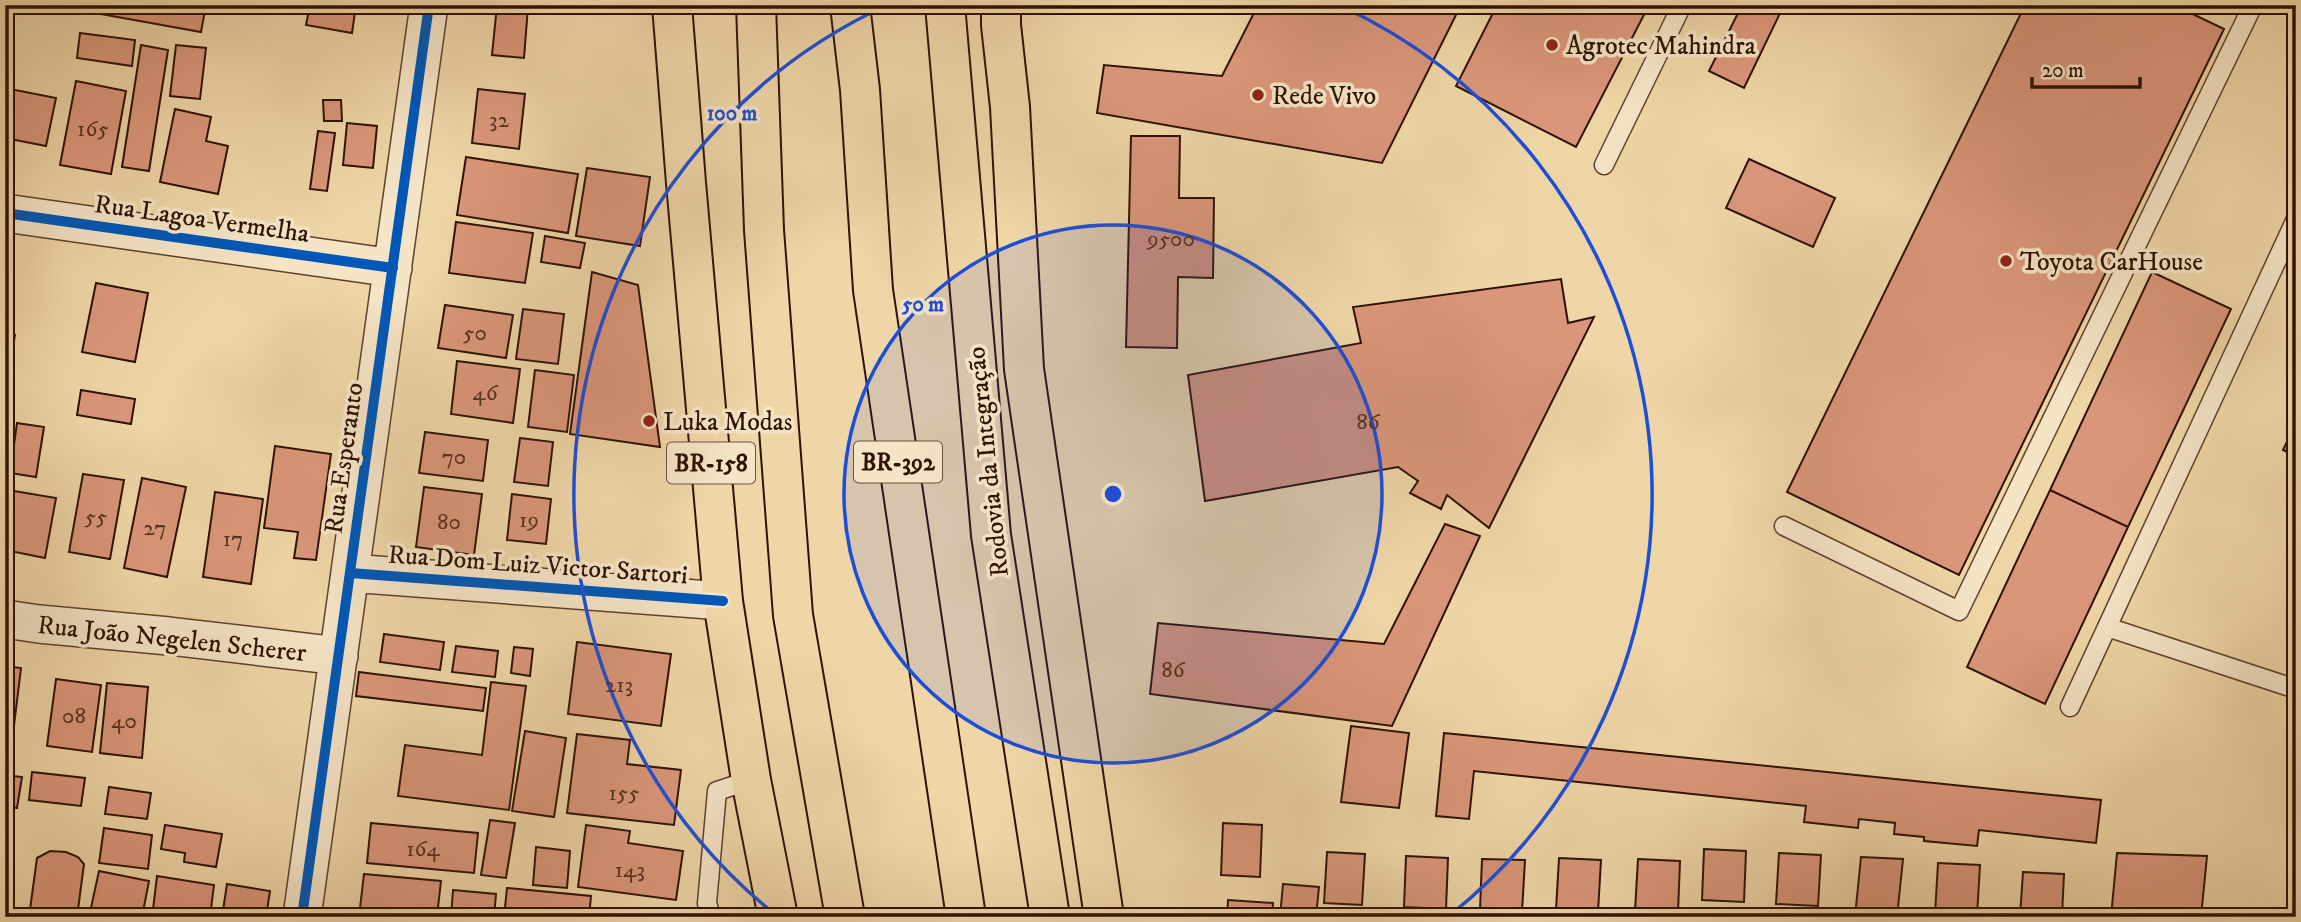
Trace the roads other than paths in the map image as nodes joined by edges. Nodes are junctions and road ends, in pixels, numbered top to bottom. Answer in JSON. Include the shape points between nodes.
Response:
{"nodes":[{"id":1,"x":429,"y":5,"type":"edge"},
{"id":2,"x":672,"y":5,"type":"edge"},
{"id":3,"x":756,"y":5,"type":"edge"},
{"id":4,"x":850,"y":5,"type":"edge"},
{"id":5,"x":946,"y":5,"type":"edge"},
{"id":6,"x":1001,"y":5,"type":"edge"},
{"id":7,"x":1682,"y":5,"type":"edge"},
{"id":8,"x":2253,"y":5,"type":"edge"},
{"id":9,"x":1604,"y":165,"type":"dead end"},
{"id":10,"x":5,"y":213,"type":"edge"},
{"id":11,"x":2296,"y":219,"type":"edge"},
{"id":12,"x":393,"y":268,"type":"junction"},
{"id":13,"x":1784,"y":526,"type":"dead end"},
{"id":14,"x":350,"y":573,"type":"junction"},
{"id":15,"x":723,"y":601,"type":"junction"},
{"id":16,"x":5,"y":619,"type":"edge"},
{"id":17,"x":2107,"y":626,"type":"junction"},
{"id":18,"x":338,"y":656,"type":"junction"},
{"id":19,"x":2296,"y":689,"type":"edge"},
{"id":20,"x":2070,"y":707,"type":"dead end"},
{"id":21,"x":751,"y":780,"type":"junction"},
{"id":22,"x":772,"y":915,"type":"edge"},
{"id":23,"x":302,"y":917,"type":"edge"},
{"id":24,"x":711,"y":917,"type":"edge"},
{"id":25,"x":845,"y":917,"type":"edge"},
{"id":26,"x":966,"y":917,"type":"edge"},
{"id":27,"x":1050,"y":917,"type":"edge"},
{"id":28,"x":1104,"y":917,"type":"edge"}],
"edges":[{"from":1,"to":12,"type":"street","name":"Rua Esperanto"},
{"from":2,"to":15,"type":"highway","number":"BR-158"},
{"from":3,"to":25,"type":"highway","number":"BR-158","via":[[764,230],[793,615]]},
{"from":4,"to":26,"type":"highway","name":"BR-392","number":"BR-392","via":[[873,290]]},
{"from":5,"to":27,"type":"highway","name":"Rodovia da Integração","via":[[991,535]]},
{"from":6,"to":28,"type":"highway","via":[[1024,369]]},
{"from":7,"to":9,"type":"lane"},
{"from":8,"to":13,"type":"lane","via":[[1959,611]]},
{"from":10,"to":12,"type":"street","name":"Rua Lagoa Vermelha"},
{"from":11,"to":17,"type":"lane"},
{"from":12,"to":14,"type":"street","name":"Rua Esperanto"},
{"from":14,"to":15,"type":"street","name":"Rua Dom Luiz Victor Sartori"},
{"from":14,"to":18,"type":"street","name":"Rua Esperanto"},
{"from":15,"to":21,"type":"highway","number":"BR-158"},
{"from":16,"to":18,"type":"street","name":"Rua João Negelen Scherer"},
{"from":17,"to":19,"type":"lane"},
{"from":17,"to":20,"type":"lane"},
{"from":18,"to":23,"type":"street","name":"Rua Esperanto"},
{"from":21,"to":22,"type":"highway","number":"BR-158"},
{"from":21,"to":24,"type":"lane","via":[[717,791],[707,903]]}]}
